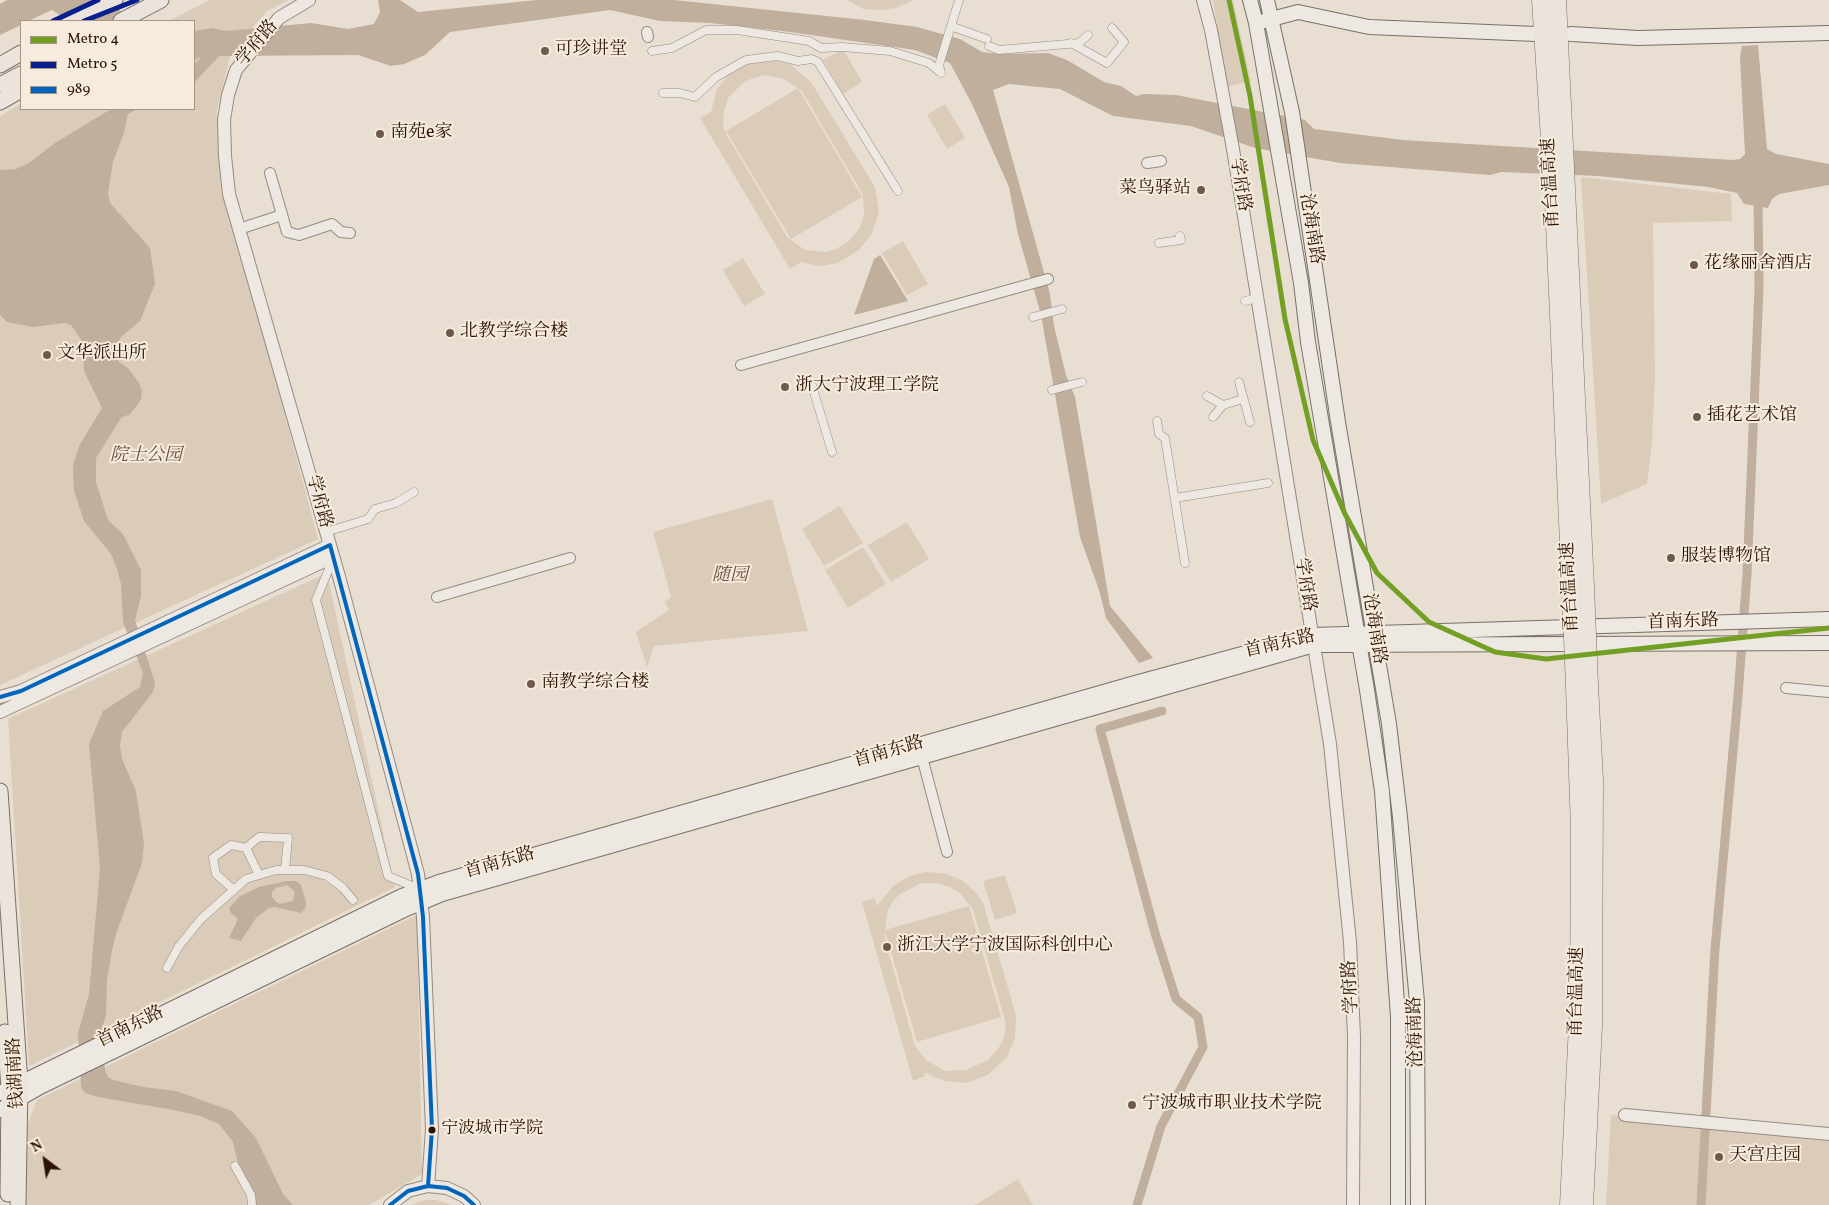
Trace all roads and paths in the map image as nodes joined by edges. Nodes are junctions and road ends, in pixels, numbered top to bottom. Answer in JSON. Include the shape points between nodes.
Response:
{"nodes":[{"id":1,"x":161,"y":0,"type":"edge"},
{"id":2,"x":175,"y":0,"type":"edge"},
{"id":3,"x":309,"y":0,"type":"edge"},
{"id":4,"x":959,"y":0,"type":"edge"},
{"id":5,"x":1203,"y":0,"type":"edge"},
{"id":6,"x":1250,"y":0,"type":"edge"},
{"id":7,"x":1267,"y":0,"type":"edge"},
{"id":8,"x":1541,"y":0,"type":"edge"},
{"id":9,"x":1557,"y":0,"type":"edge"},
{"id":10,"x":113,"y":2,"type":"edge"},
{"id":11,"x":143,"y":17,"type":"edge"},
{"id":12,"x":1272,"y":19,"type":"junction"},
{"id":13,"x":69,"y":20,"type":"edge"},
{"id":14,"x":82,"y":20,"type":"edge"},
{"id":15,"x":126,"y":20,"type":"edge"},
{"id":16,"x":1256,"y":24,"type":"junction"},
{"id":17,"x":1112,"y":28,"type":"dead end"},
{"id":18,"x":952,"y":30,"type":"junction"},
{"id":19,"x":1829,"y":33,"type":"edge"},
{"id":20,"x":1536,"y":34,"type":"dead end"},
{"id":21,"x":1570,"y":34,"type":"dead end"},
{"id":22,"x":1088,"y":36,"type":"dead end"},
{"id":23,"x":1071,"y":43,"type":"junction"},
{"id":24,"x":20,"y":46,"type":"edge"},
{"id":25,"x":652,"y":52,"type":"dead end"},
{"id":26,"x":20,"y":54,"type":"edge"},
{"id":27,"x":0,"y":56,"type":"edge"},
{"id":28,"x":0,"y":65,"type":"edge"},
{"id":29,"x":20,"y":75,"type":"edge"},
{"id":30,"x":0,"y":85,"type":"edge"},
{"id":31,"x":20,"y":91,"type":"edge"},
{"id":32,"x":663,"y":93,"type":"dead end"},
{"id":33,"x":0,"y":102,"type":"edge"},
{"id":34,"x":1556,"y":120,"type":"junction"},
{"id":35,"x":1161,"y":161,"type":"dead end"},
{"id":36,"x":1147,"y":163,"type":"dead end"},
{"id":37,"x":270,"y":173,"type":"dead end"},
{"id":38,"x":898,"y":191,"type":"dead end"},
{"id":39,"x":282,"y":215,"type":"junction"},
{"id":40,"x":239,"y":228,"type":"junction"},
{"id":41,"x":350,"y":233,"type":"dead end"},
{"id":42,"x":1180,"y":236,"type":"dead end"},
{"id":43,"x":1160,"y":243,"type":"dead end"},
{"id":44,"x":1048,"y":279,"type":"dead end"},
{"id":45,"x":1059,"y":310,"type":"dead end"},
{"id":46,"x":1033,"y":317,"type":"dead end"},
{"id":47,"x":740,"y":365,"type":"dead end"},
{"id":48,"x":810,"y":379,"type":"dead end"},
{"id":49,"x":1239,"y":382,"type":"dead end"},
{"id":50,"x":1078,"y":383,"type":"dead end"},
{"id":51,"x":1052,"y":390,"type":"dead end"},
{"id":52,"x":1207,"y":396,"type":"dead end"},
{"id":53,"x":1243,"y":399,"type":"junction"},
{"id":54,"x":1223,"y":405,"type":"junction"},
{"id":55,"x":1213,"y":417,"type":"dead end"},
{"id":56,"x":1157,"y":421,"type":"dead end"},
{"id":57,"x":1250,"y":422,"type":"dead end"},
{"id":58,"x":832,"y":452,"type":"dead end"},
{"id":59,"x":1268,"y":483,"type":"dead end"},
{"id":60,"x":414,"y":492,"type":"dead end"},
{"id":61,"x":1175,"y":498,"type":"junction"},
{"id":62,"x":326,"y":532,"type":"junction"},
{"id":63,"x":332,"y":551,"type":"junction"},
{"id":64,"x":570,"y":558,"type":"dead end"},
{"id":65,"x":1185,"y":563,"type":"dead end"},
{"id":66,"x":437,"y":597,"type":"dead end"},
{"id":67,"x":1829,"y":619,"type":"edge"},
{"id":68,"x":1580,"y":627,"type":"junction"},
{"id":69,"x":1358,"y":639,"type":"junction"},
{"id":70,"x":1375,"y":639,"type":"junction"},
{"id":71,"x":1313,"y":640,"type":"junction"},
{"id":72,"x":1829,"y":643,"type":"edge"},
{"id":73,"x":1582,"y":686,"type":"junction"},
{"id":74,"x":1786,"y":688,"type":"dead end"},
{"id":75,"x":1829,"y":692,"type":"edge"},
{"id":76,"x":0,"y":697,"type":"edge"},
{"id":77,"x":0,"y":712,"type":"edge"},
{"id":78,"x":922,"y":757,"type":"junction"},
{"id":79,"x":0,"y":791,"type":"edge"},
{"id":80,"x":246,"y":848,"type":"junction"},
{"id":81,"x":947,"y":852,"type":"dead end"},
{"id":82,"x":285,"y":870,"type":"junction"},
{"id":83,"x":259,"y":875,"type":"junction"},
{"id":84,"x":234,"y":890,"type":"junction"},
{"id":85,"x":421,"y":896,"type":"junction"},
{"id":86,"x":353,"y":900,"type":"dead end"},
{"id":87,"x":0,"y":918,"type":"edge"},
{"id":88,"x":167,"y":968,"type":"dead end"},
{"id":89,"x":10,"y":1097,"type":"edge"},
{"id":90,"x":1626,"y":1115,"type":"dead end"},
{"id":91,"x":1829,"y":1134,"type":"edge"},
{"id":92,"x":235,"y":1166,"type":"dead end"},
{"id":93,"x":428,"y":1186,"type":"junction"},
{"id":94,"x":8,"y":1205,"type":"edge"},
{"id":95,"x":18,"y":1205,"type":"edge"},
{"id":96,"x":252,"y":1205,"type":"edge"},
{"id":97,"x":390,"y":1205,"type":"edge"},
{"id":98,"x":474,"y":1205,"type":"edge"},
{"id":99,"x":1353,"y":1205,"type":"edge"},
{"id":100,"x":1398,"y":1205,"type":"edge"},
{"id":101,"x":1418,"y":1205,"type":"edge"},
{"id":102,"x":1569,"y":1205,"type":"edge"},
{"id":103,"x":1584,"y":1205,"type":"edge"}],
"edges":[{"from":1,"to":11,"type":"main road"},
{"from":2,"to":11,"type":"main road"},
{"from":3,"to":40,"type":"street","name":"学府路","via":[[279,18],[252,49],[236,70],[228,94],[224,120],[229,194]]},
{"from":4,"to":18,"type":"street"},
{"from":5,"to":71,"type":"street","name":"学府路","via":[[1231,141],[1251,299]]},
{"from":6,"to":16,"type":"main road","name":"沧海南路"},
{"from":7,"to":12,"type":"main road","name":"沧海南路"},
{"from":8,"to":34,"type":"highway","name":"甬台温高速"},
{"from":9,"to":34,"type":"highway","name":"甬台温高速"},
{"from":10,"to":13,"type":"main road"},
{"from":10,"to":14,"type":"main road"},
{"from":11,"to":15,"type":"main road"},
{"from":12,"to":16,"type":"main road"},
{"from":12,"to":20,"type":"main road","via":[[1298,12],[1369,28]]},
{"from":12,"to":70,"type":"main road","name":"沧海南路","via":[[1292,112],[1338,422]]},
{"from":16,"to":69,"type":"main road","name":"沧海南路"},
{"from":17,"to":23,"type":"street","via":[[1124,42],[1107,62]]},
{"from":18,"to":23,"type":"street","via":[[999,50]]},
{"from":18,"to":25,"type":"street","via":[[939,65],[941,73],[929,64],[890,51],[821,48],[802,40],[715,29],[706,30],[672,48]]},
{"from":19,"to":21,"type":"main road","via":[[1638,38]]},
{"from":22,"to":23,"type":"street","via":[[1079,43]]},
{"from":24,"to":27,"type":"main road"},
{"from":26,"to":28,"type":"main road"},
{"from":29,"to":30,"type":"main road"},
{"from":31,"to":33,"type":"main road"},
{"from":32,"to":38,"type":"street","via":[[695,97],[716,77],[746,60],[777,56],[818,62]]},
{"from":34,"to":68,"type":"highway","name":"甬台温高速","bridge":true},
{"from":35,"to":36,"type":"street"},
{"from":37,"to":39,"type":"street"},
{"from":39,"to":40,"type":"street"},
{"from":39,"to":41,"type":"street","via":[[287,232],[299,235],[332,224],[341,232]]},
{"from":40,"to":62,"type":"street","name":"学府路"},
{"from":42,"to":43,"type":"street","via":[[1181,240]]},
{"from":44,"to":47,"type":"street"},
{"from":45,"to":46,"type":"street"},
{"from":48,"to":58,"type":"street"},
{"from":49,"to":53,"type":"street"},
{"from":50,"to":51,"type":"street"},
{"from":52,"to":54,"type":"street"},
{"from":53,"to":54,"type":"street"},
{"from":53,"to":57,"type":"street"},
{"from":54,"to":55,"type":"street"},
{"from":56,"to":61,"type":"street","via":[[1159,434],[1165,438]]},
{"from":59,"to":61,"type":"street"},
{"from":60,"to":62,"type":"street","via":[[375,510],[368,520]]},
{"from":61,"to":65,"type":"street"},
{"from":62,"to":63,"type":"street","name":"学府路"},
{"from":63,"to":76,"type":"street","via":[[128,638],[21,691]]},
{"from":63,"to":77,"type":"street","via":[[133,652]]},
{"from":63,"to":85,"type":"street","name":"学府路","via":[[418,874]]},
{"from":63,"to":85,"type":"street","via":[[316,600],[388,876]]},
{"from":64,"to":66,"type":"street"},
{"from":67,"to":68,"type":"main road","name":"首南东路"},
{"from":68,"to":70,"type":"main road","name":"首南东路"},
{"from":68,"to":73,"type":"highway","name":"甬台温高速","bridge":true},
{"from":69,"to":70,"type":"main road","name":"首南东路"},
{"from":69,"to":71,"type":"main road","name":"首南东路"},
{"from":69,"to":100,"type":"main road","name":"沧海南路","via":[[1382,791],[1390,895],[1398,1017]]},
{"from":70,"to":72,"type":"main road","name":"首南东路"},
{"from":70,"to":101,"type":"main road","name":"沧海南路","via":[[1400,816],[1417,1002]]},
{"from":71,"to":78,"type":"main road","name":"首南东路"},
{"from":71,"to":85,"type":"main road","name":"首南东路","via":[[786,782]]},
{"from":71,"to":99,"type":"street","name":"学府路","via":[[1330,744],[1350,942],[1354,1037]]},
{"from":73,"to":102,"type":"highway","name":"甬台温高速","via":[[1579,1005]]},
{"from":73,"to":103,"type":"highway","name":"甬台温高速","via":[[1594,780],[1593,1026]]},
{"from":74,"to":75,"type":"street"},
{"from":78,"to":81,"type":"street"},
{"from":78,"to":85,"type":"main road","name":"首南东路","via":[[442,894]]},
{"from":79,"to":89,"type":"main road","name":"钱湖南路"},
{"from":80,"to":82,"type":"street","via":[[259,837],[288,838]]},
{"from":80,"to":83,"type":"street"},
{"from":80,"to":84,"type":"street","via":[[232,845],[213,858],[216,874]]},
{"from":82,"to":83,"type":"street"},
{"from":82,"to":86,"type":"street","via":[[304,870],[327,876]]},
{"from":83,"to":84,"type":"street","via":[[246,879]]},
{"from":84,"to":88,"type":"street","via":[[201,919],[179,946]]},
{"from":85,"to":89,"type":"main road","name":"首南东路"},
{"from":85,"to":93,"type":"street","name":"学府路","via":[[432,1129]]},
{"from":87,"to":89,"type":"main road","name":"钱湖南路"},
{"from":89,"to":94,"type":"main road","name":"钱湖南路"},
{"from":89,"to":95,"type":"main road","name":"钱湖南路"},
{"from":90,"to":91,"type":"street"},
{"from":92,"to":96,"type":"street","via":[[251,1195]]},
{"from":93,"to":97,"type":"street","via":[[408,1192]]},
{"from":93,"to":98,"type":"street","via":[[447,1188]]}]}
